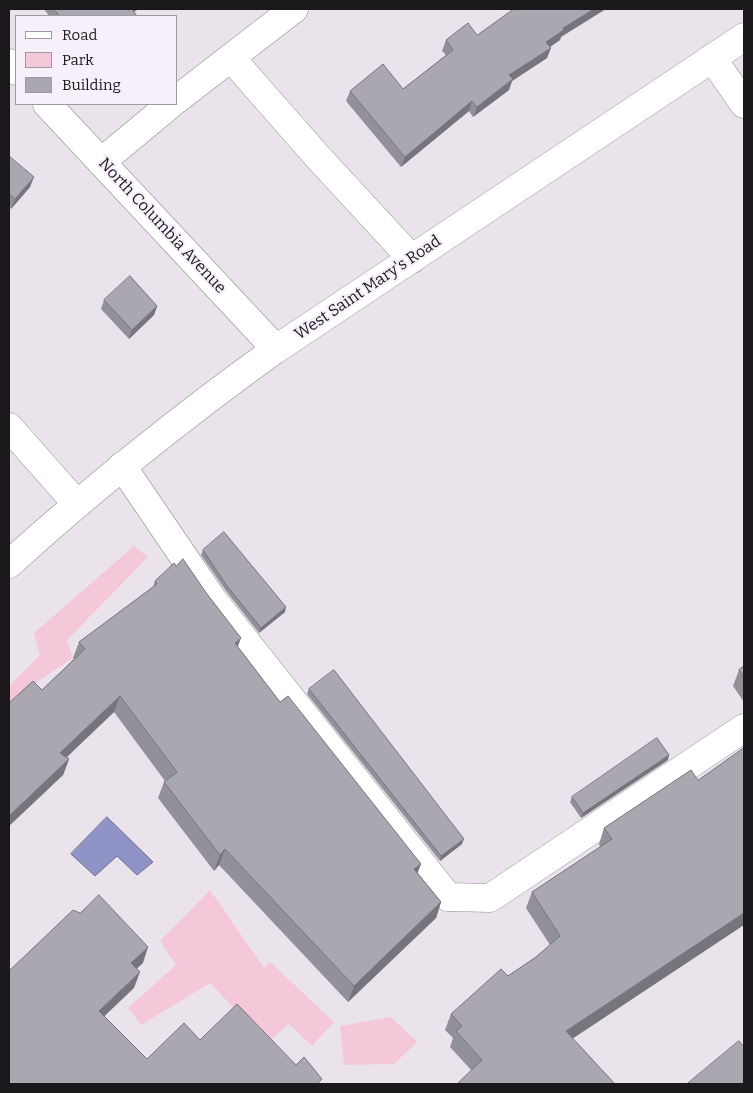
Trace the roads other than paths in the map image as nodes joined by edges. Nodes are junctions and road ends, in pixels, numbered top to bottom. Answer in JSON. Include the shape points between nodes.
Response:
{"nodes":[{"id":1,"x":294,"y":9,"type":"edge"},
{"id":2,"x":744,"y":37,"type":"edge"},
{"id":3,"x":231,"y":58,"type":"junction"},
{"id":4,"x":712,"y":58,"type":"junction"},
{"id":5,"x":178,"y":98,"type":"edge"},
{"id":6,"x":744,"y":104,"type":"edge"},
{"id":7,"x":47,"y":105,"type":"edge"},
{"id":8,"x":170,"y":105,"type":"edge"},
{"id":9,"x":101,"y":162,"type":"junction"},
{"id":10,"x":412,"y":259,"type":"junction"},
{"id":11,"x":276,"y":349,"type":"junction"},
{"id":12,"x":9,"y":427,"type":"edge"},
{"id":13,"x":122,"y":466,"type":"junction"},
{"id":14,"x":76,"y":503,"type":"junction"},
{"id":15,"x":9,"y":564,"type":"edge"},
{"id":16,"x":744,"y":728,"type":"edge"}],
"edges":[{"from":1,"to":3,"type":"main road"},
{"from":2,"to":4,"type":"main road","name":"West Saint Mary's Road"},
{"from":3,"to":5,"type":"main road"},
{"from":3,"to":10,"type":"main road"},
{"from":4,"to":6,"type":"main road"},
{"from":4,"to":10,"type":"main road","name":"West Saint Mary's Road"},
{"from":7,"to":9,"type":"main road","name":"North Columbia Avenue"},
{"from":8,"to":9,"type":"main road"},
{"from":9,"to":11,"type":"main road","name":"North Columbia Avenue"},
{"from":10,"to":11,"type":"main road","name":"West Saint Mary's Road"},
{"from":11,"to":13,"type":"main road","name":"West Saint Mary's Road"},
{"from":12,"to":14,"type":"main road"},
{"from":13,"to":14,"type":"main road","name":"West Saint Mary's Road"},
{"from":13,"to":16,"type":"main road","via":[[213,600],[448,897],[490,898]]},
{"from":14,"to":15,"type":"main road","name":"West Saint Mary's Road"}]}
